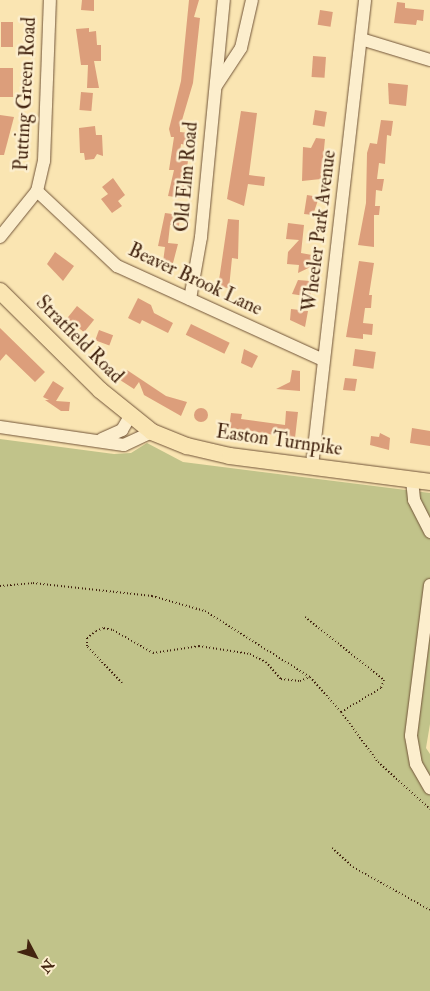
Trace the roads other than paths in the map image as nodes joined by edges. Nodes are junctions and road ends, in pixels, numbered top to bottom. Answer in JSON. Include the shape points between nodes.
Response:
{"nodes":[{"id":1,"x":50,"y":0,"type":"edge"},
{"id":2,"x":224,"y":0,"type":"edge"},
{"id":3,"x":252,"y":0,"type":"edge"},
{"id":4,"x":365,"y":0,"type":"edge"},
{"id":5,"x":361,"y":39,"type":"junction"},
{"id":6,"x":430,"y":60,"type":"edge"},
{"id":7,"x":214,"y":88,"type":"junction"},
{"id":8,"x":37,"y":191,"type":"junction"},
{"id":9,"x":0,"y":239,"type":"edge"},
{"id":10,"x":1,"y":288,"type":"edge"},
{"id":11,"x":190,"y":299,"type":"junction"},
{"id":12,"x":324,"y":360,"type":"junction"},
{"id":13,"x":130,"y":416,"type":"junction"},
{"id":14,"x":0,"y":427,"type":"edge"},
{"id":15,"x":152,"y":432,"type":"junction"},
{"id":16,"x":102,"y":439,"type":"junction"},
{"id":17,"x":312,"y":466,"type":"junction"},
{"id":18,"x":412,"y":480,"type":"junction"},
{"id":19,"x":430,"y":482,"type":"edge"},
{"id":20,"x":430,"y":532,"type":"edge"},
{"id":21,"x":430,"y":584,"type":"edge"},
{"id":22,"x":430,"y":788,"type":"edge"}],
"edges":[{"from":1,"to":8,"type":"street","name":"Putting Green Road","via":[[44,161]]},
{"from":2,"to":7,"type":"street","name":"Old Elm Road"},
{"from":3,"to":7,"type":"street","name":"Old Elm Road","via":[[241,48]]},
{"from":4,"to":5,"type":"street","name":"Wheeler Park Avenue"},
{"from":5,"to":6,"type":"street"},
{"from":5,"to":12,"type":"street","name":"Wheeler Park Avenue"},
{"from":7,"to":11,"type":"street","name":"Old Elm Road","via":[[201,237]]},
{"from":8,"to":9,"type":"street","name":"Putting Green Road"},
{"from":8,"to":11,"type":"street","name":"Beaver Brook Lane","via":[[117,266]]},
{"from":10,"to":13,"type":"main road","name":"Stratfield Road"},
{"from":11,"to":12,"type":"street","name":"Beaver Brook Lane"},
{"from":12,"to":17,"type":"street","name":"Wheeler Park Avenue"},
{"from":13,"to":15,"type":"main road","name":"Easton Turnpike"},
{"from":13,"to":16,"type":"street","via":[[122,430]]},
{"from":14,"to":16,"type":"street"},
{"from":15,"to":16,"type":"street","via":[[124,445]]},
{"from":15,"to":17,"type":"main road","name":"Easton Turnpike","via":[[187,446],[230,456]]},
{"from":17,"to":18,"type":"main road","name":"Easton Turnpike"},
{"from":18,"to":19,"type":"main road","name":"Easton Turnpike"},
{"from":18,"to":20,"type":"street","via":[[414,500]]},
{"from":21,"to":22,"type":"street","via":[[411,736],[416,764]]}]}
